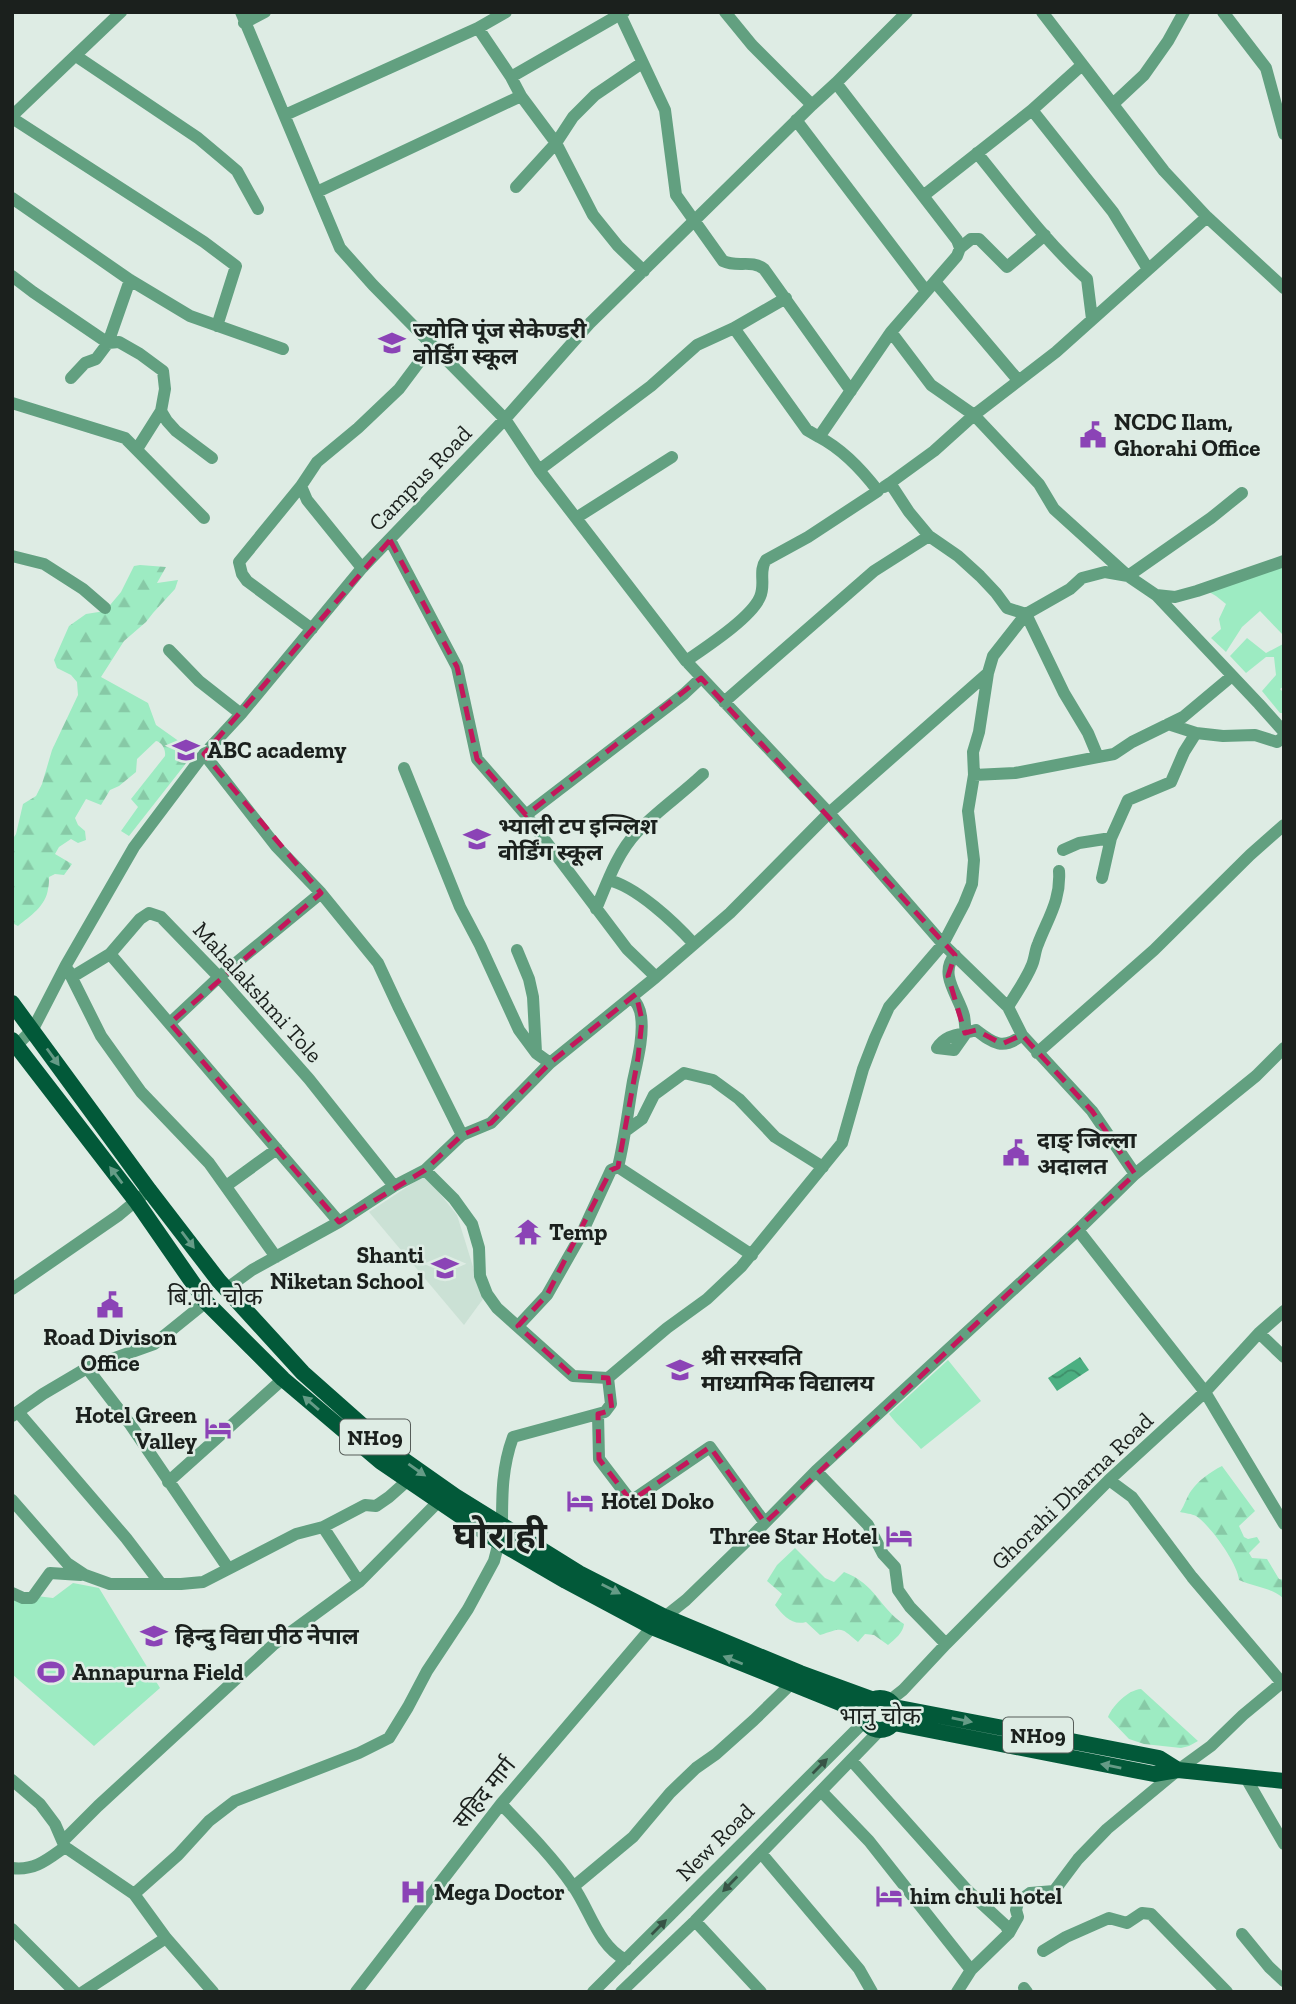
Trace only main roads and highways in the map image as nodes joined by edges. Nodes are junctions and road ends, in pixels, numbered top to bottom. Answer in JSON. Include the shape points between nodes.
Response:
{"nodes":[{"id":1,"x":12,"y":1003,"type":"edge"},
{"id":2,"x":14,"y":1045,"type":"edge"},
{"id":3,"x":225,"y":1288,"type":"junction"},
{"id":4,"x":207,"y":1302,"type":"junction"},
{"id":5,"x":500,"y":1534,"type":"junction"},
{"id":6,"x":658,"y":1622,"type":"junction"},
{"id":7,"x":880,"y":1714,"type":"junction"},
{"id":8,"x":1284,"y":1781,"type":"edge"}],
"edges":[{"from":1,"to":3,"type":"main road","number":"NH09","one_way":true},
{"from":4,"to":2,"type":"main road","number":"NH09","one_way":true,"via":[[136,1201]]},
{"from":3,"to":4,"type":"main road"},
{"from":3,"to":5,"type":"main road","number":"NH09","one_way":true,"via":[[303,1373],[391,1451]]},
{"from":5,"to":4,"type":"main road","number":"NH09","one_way":true,"via":[[438,1502],[381,1462],[283,1379]]},
{"from":5,"to":6,"type":"main road","number":"NH09","via":[[566,1581]]},
{"from":7,"to":6,"type":"main road","number":"NH09","one_way":true,"via":[[792,1683]]},
{"from":6,"to":7,"type":"main road","number":"NH09","via":[[800,1673]]},
{"from":7,"to":8,"type":"main road","number":"NH09","via":[[1154,1774],[1178,1770]]}]}
